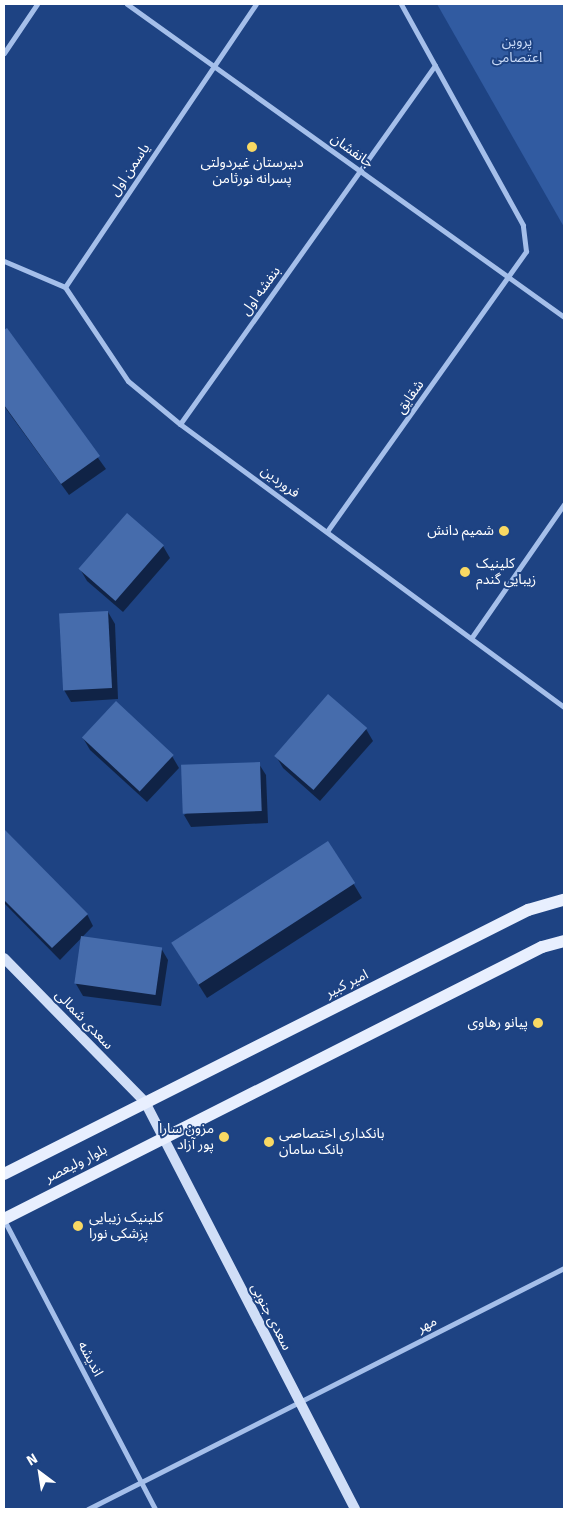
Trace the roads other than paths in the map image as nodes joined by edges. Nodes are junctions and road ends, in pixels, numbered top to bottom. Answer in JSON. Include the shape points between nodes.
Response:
{"nodes":[{"id":1,"x":37,"y":4,"type":"edge"},
{"id":2,"x":127,"y":4,"type":"edge"},
{"id":3,"x":256,"y":4,"type":"edge"},
{"id":4,"x":401,"y":4,"type":"edge"},
{"id":5,"x":4,"y":53,"type":"edge"},
{"id":6,"x":435,"y":65,"type":"junction"},
{"id":7,"x":215,"y":66,"type":"junction"},
{"id":8,"x":361,"y":171,"type":"junction"},
{"id":9,"x":4,"y":261,"type":"edge"},
{"id":10,"x":510,"y":278,"type":"junction"},
{"id":11,"x":64,"y":287,"type":"junction"},
{"id":12,"x":564,"y":317,"type":"edge"},
{"id":13,"x":180,"y":424,"type":"junction"},
{"id":14,"x":564,"y":504,"type":"edge"},
{"id":15,"x":328,"y":530,"type":"junction"},
{"id":16,"x":472,"y":637,"type":"junction"},
{"id":17,"x":564,"y":707,"type":"edge"},
{"id":18,"x":564,"y":900,"type":"edge"},
{"id":19,"x":564,"y":940,"type":"edge"},
{"id":20,"x":4,"y":958,"type":"edge"},
{"id":21,"x":145,"y":1102,"type":"junction"},
{"id":22,"x":163,"y":1136,"type":"junction"},
{"id":23,"x":4,"y":1174,"type":"edge"},
{"id":24,"x":4,"y":1219,"type":"edge"},
{"id":25,"x":564,"y":1268,"type":"edge"},
{"id":26,"x":300,"y":1402,"type":"junction"},
{"id":27,"x":141,"y":1482,"type":"junction"},
{"id":28,"x":88,"y":1509,"type":"edge"},
{"id":29,"x":155,"y":1509,"type":"edge"},
{"id":30,"x":356,"y":1509,"type":"edge"}],
"edges":[{"from":1,"to":5,"type":"street"},
{"from":2,"to":7,"type":"street","name":"جانفشان"},
{"from":3,"to":7,"type":"street","name":"یاسمن اول"},
{"from":4,"to":6,"type":"street","name":"شقایق"},
{"from":6,"to":8,"type":"street","name":"بنفشه اول"},
{"from":6,"to":10,"type":"street","name":"شقایق","via":[[523,225],[526,250]]},
{"from":7,"to":8,"type":"street","name":"جانفشان"},
{"from":7,"to":11,"type":"street","name":"یاسمن اول"},
{"from":8,"to":10,"type":"street","name":"جانفشان"},
{"from":8,"to":13,"type":"street","name":"بنفشه اول"},
{"from":9,"to":11,"type":"street"},
{"from":10,"to":12,"type":"street","name":"جانفشان"},
{"from":10,"to":15,"type":"street","name":"شقایق"},
{"from":11,"to":13,"type":"street","name":"فروردین","via":[[128,381]]},
{"from":13,"to":15,"type":"street","name":"فروردین"},
{"from":14,"to":16,"type":"street"},
{"from":15,"to":16,"type":"street","name":"فروردین"},
{"from":16,"to":17,"type":"street","name":"فروردین"},
{"from":18,"to":21,"type":"main road","name":"امیر کبیر","via":[[528,910]]},
{"from":19,"to":22,"type":"main road","via":[[542,947]]},
{"from":20,"to":21,"type":"main road","name":"سعدى شمالى"},
{"from":21,"to":22,"type":"main road","name":"سعدى شمالى"},
{"from":21,"to":23,"type":"main road","name":"بلوار ولیعصر"},
{"from":22,"to":24,"type":"main road","name":"بلوار ولیعصر"},
{"from":22,"to":26,"type":"main road","name":"سعدى جنوبی"},
{"from":24,"to":27,"type":"street","name":"اندیشه"},
{"from":25,"to":26,"type":"street","name":"مهر"},
{"from":26,"to":27,"type":"street","name":"مهر"},
{"from":26,"to":30,"type":"main road","name":"سعدى جنوبی"},
{"from":27,"to":28,"type":"street","name":"مهر"},
{"from":27,"to":29,"type":"street","name":"اندیشه"}]}
